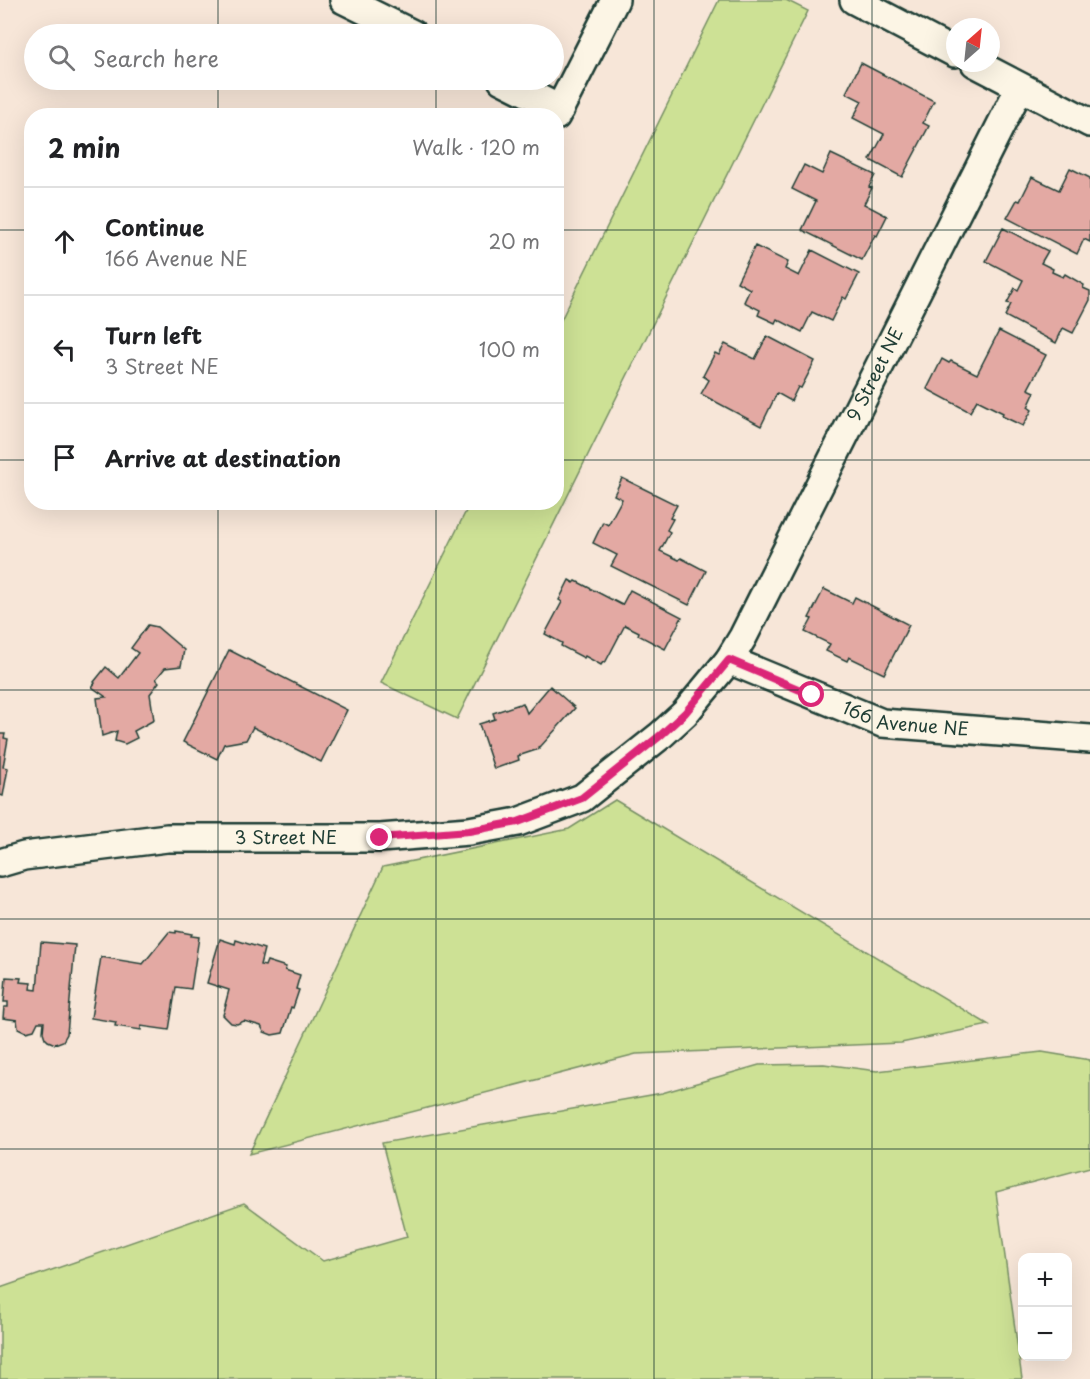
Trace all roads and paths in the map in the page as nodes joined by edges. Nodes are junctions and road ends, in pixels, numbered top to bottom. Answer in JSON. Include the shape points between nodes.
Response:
{"nodes":[{"id":1,"x":344,"y":0,"type":"edge"},
{"id":2,"x":615,"y":0,"type":"edge"},
{"id":3,"x":854,"y":0,"type":"edge"},
{"id":4,"x":393,"y":24,"type":"edge"},
{"id":5,"x":946,"y":48,"type":"edge"},
{"id":6,"x":992,"y":72,"type":"edge"},
{"id":7,"x":1020,"y":87,"type":"junction"},
{"id":8,"x":520,"y":90,"type":"edge"},
{"id":9,"x":551,"y":108,"type":"edge"},
{"id":10,"x":560,"y":108,"type":"edge"},
{"id":11,"x":1090,"y":123,"type":"edge"},
{"id":12,"x":729,"y":660,"type":"junction"},
{"id":13,"x":1090,"y":739,"type":"edge"},
{"id":14,"x":0,"y":863,"type":"edge"}],
"edges":[{"from":1,"to":4,"type":"street"},
{"from":2,"to":10,"type":"street"},
{"from":3,"to":5,"type":"street"},
{"from":6,"to":7,"type":"street"},
{"from":7,"to":11,"type":"street"},
{"from":7,"to":12,"type":"street","name":"9 Street NE"},
{"from":8,"to":9,"type":"street"},
{"from":12,"to":13,"type":"street","name":"166 Avenue NE","via":[[882,723]]},
{"from":12,"to":14,"type":"street","name":"3 Street NE","via":[[685,713],[616,772],[582,798],[518,822],[469,831],[380,838],[167,838],[24,856]]}]}
